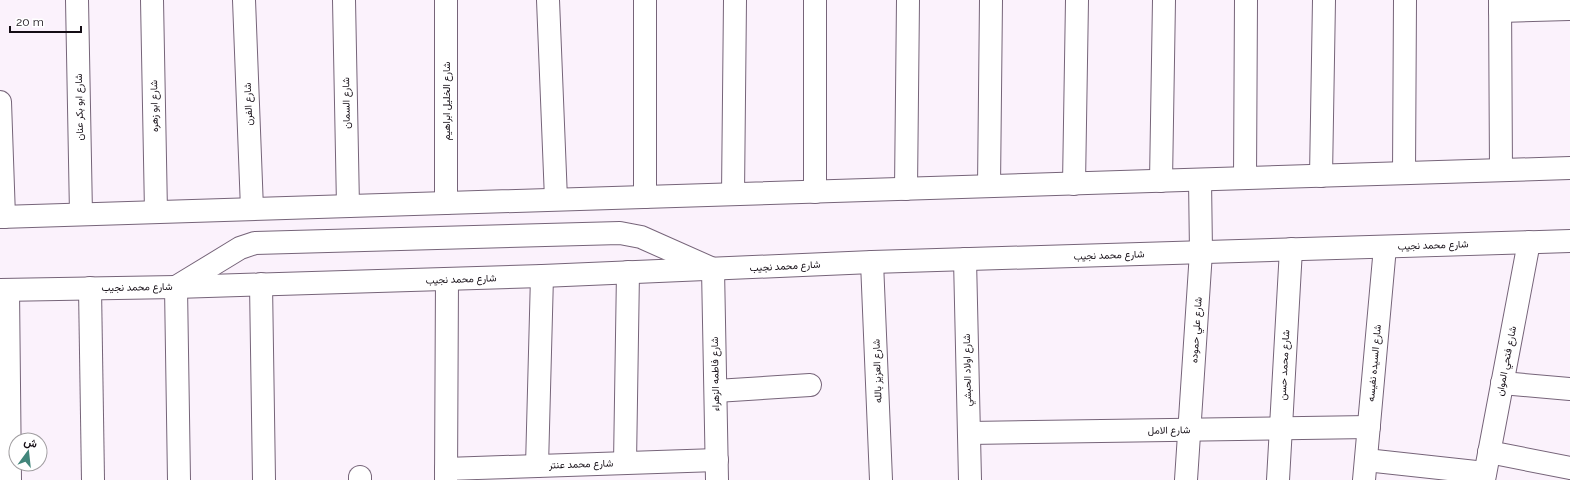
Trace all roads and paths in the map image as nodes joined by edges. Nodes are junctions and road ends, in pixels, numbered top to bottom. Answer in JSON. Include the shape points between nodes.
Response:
{"nodes":[{"id":1,"x":76,"y":0,"type":"edge"},
{"id":2,"x":152,"y":0,"type":"edge"},
{"id":3,"x":244,"y":0,"type":"edge"},
{"id":4,"x":344,"y":0,"type":"edge"},
{"id":5,"x":446,"y":0,"type":"edge"},
{"id":6,"x":548,"y":0,"type":"edge"},
{"id":7,"x":645,"y":0,"type":"edge"},
{"id":8,"x":735,"y":0,"type":"edge"},
{"id":9,"x":815,"y":0,"type":"edge"},
{"id":10,"x":908,"y":0,"type":"edge"},
{"id":11,"x":992,"y":0,"type":"edge"},
{"id":12,"x":1077,"y":0,"type":"edge"},
{"id":13,"x":1164,"y":0,"type":"edge"},
{"id":14,"x":1246,"y":0,"type":"edge"},
{"id":15,"x":1324,"y":0,"type":"edge"},
{"id":16,"x":1405,"y":0,"type":"edge"},
{"id":17,"x":1500,"y":6,"type":"edge"},
{"id":18,"x":1569,"y":9,"type":"edge"},
{"id":19,"x":0,"y":102,"type":"edge"},
{"id":20,"x":1570,"y":168,"type":"edge"},
{"id":21,"x":1502,"y":170,"type":"junction"},
{"id":22,"x":1404,"y":173,"type":"junction"},
{"id":23,"x":1321,"y":176,"type":"junction"},
{"id":24,"x":1245,"y":178,"type":"junction"},
{"id":25,"x":1200,"y":180,"type":"junction"},
{"id":26,"x":1161,"y":181,"type":"junction"},
{"id":27,"x":1074,"y":184,"type":"junction"},
{"id":28,"x":989,"y":186,"type":"junction"},
{"id":29,"x":906,"y":189,"type":"junction"},
{"id":30,"x":814,"y":192,"type":"junction"},
{"id":31,"x":733,"y":194,"type":"junction"},
{"id":32,"x":645,"y":196,"type":"junction"},
{"id":33,"x":556,"y":199,"type":"junction"},
{"id":34,"x":446,"y":203,"type":"junction"},
{"id":35,"x":348,"y":206,"type":"junction"},
{"id":36,"x":252,"y":209,"type":"junction"},
{"id":37,"x":156,"y":212,"type":"junction"},
{"id":38,"x":81,"y":214,"type":"junction"},
{"id":39,"x":2,"y":217,"type":"edge"},
{"id":40,"x":1570,"y":241,"type":"edge"},
{"id":41,"x":1529,"y":242,"type":"junction"},
{"id":42,"x":1385,"y":246,"type":"junction"},
{"id":43,"x":1291,"y":249,"type":"junction"},
{"id":44,"x":1201,"y":252,"type":"junction"},
{"id":45,"x":965,"y":259,"type":"junction"},
{"id":46,"x":872,"y":262,"type":"junction"},
{"id":47,"x":713,"y":269,"type":"junction"},
{"id":48,"x":628,"y":272,"type":"junction"},
{"id":49,"x":542,"y":276,"type":"junction"},
{"id":50,"x":447,"y":279,"type":"junction"},
{"id":51,"x":261,"y":284,"type":"junction"},
{"id":52,"x":176,"y":287,"type":"junction"},
{"id":53,"x":90,"y":288,"type":"junction"},
{"id":54,"x":4,"y":290,"type":"edge"},
{"id":55,"x":1502,"y":383,"type":"junction"},
{"id":56,"x":810,"y":385,"type":"dead end"},
{"id":57,"x":1570,"y":389,"type":"edge"},
{"id":58,"x":716,"y":391,"type":"junction"},
{"id":59,"x":1369,"y":428,"type":"junction"},
{"id":60,"x":1281,"y":429,"type":"junction"},
{"id":61,"x":1189,"y":430,"type":"junction"},
{"id":62,"x":969,"y":433,"type":"junction"},
{"id":63,"x":625,"y":463,"type":"junction"},
{"id":64,"x":537,"y":466,"type":"junction"},
{"id":65,"x":1486,"y":468,"type":"edge"},
{"id":66,"x":1570,"y":468,"type":"edge"},
{"id":67,"x":717,"y":470,"type":"edge"},
{"id":68,"x":1365,"y":470,"type":"edge"},
{"id":69,"x":446,"y":475,"type":"edge"},
{"id":70,"x":10,"y":480,"type":"edge"},
{"id":71,"x":93,"y":480,"type":"edge"},
{"id":72,"x":179,"y":480,"type":"edge"},
{"id":73,"x":264,"y":480,"type":"edge"},
{"id":74,"x":881,"y":480,"type":"edge"},
{"id":75,"x":970,"y":480,"type":"edge"},
{"id":76,"x":1186,"y":480,"type":"edge"},
{"id":77,"x":1278,"y":480,"type":"edge"}],
"edges":[{"from":1,"to":38,"type":"street","name":"شارع ابو بكر عنان"},
{"from":2,"to":37,"type":"street","name":"شارع ابو زهره"},
{"from":3,"to":36,"type":"street","name":"شارع الفرن"},
{"from":4,"to":35,"type":"street","name":"شارع السمان"},
{"from":5,"to":34,"type":"street","name":"شارع الخليل ابراهيم"},
{"from":6,"to":33,"type":"street"},
{"from":7,"to":32,"type":"street"},
{"from":8,"to":31,"type":"street"},
{"from":9,"to":30,"type":"street"},
{"from":10,"to":29,"type":"street"},
{"from":11,"to":28,"type":"street"},
{"from":12,"to":27,"type":"street"},
{"from":13,"to":26,"type":"street"},
{"from":14,"to":24,"type":"street"},
{"from":15,"to":23,"type":"street"},
{"from":16,"to":22,"type":"street"},
{"from":17,"to":18,"type":"street"},
{"from":17,"to":21,"type":"street"},
{"from":19,"to":39,"type":"street"},
{"from":20,"to":21,"type":"street"},
{"from":21,"to":22,"type":"street"},
{"from":22,"to":23,"type":"street"},
{"from":23,"to":24,"type":"street"},
{"from":24,"to":25,"type":"street"},
{"from":25,"to":26,"type":"street"},
{"from":25,"to":44,"type":"street","name":"شارع علي حموده"},
{"from":26,"to":27,"type":"street"},
{"from":27,"to":28,"type":"street"},
{"from":28,"to":29,"type":"street"},
{"from":29,"to":30,"type":"street"},
{"from":30,"to":31,"type":"street"},
{"from":31,"to":32,"type":"street"},
{"from":32,"to":33,"type":"street"},
{"from":33,"to":34,"type":"street"},
{"from":34,"to":35,"type":"street"},
{"from":35,"to":36,"type":"street"},
{"from":36,"to":37,"type":"street"},
{"from":37,"to":38,"type":"street"},
{"from":38,"to":39,"type":"street"},
{"from":40,"to":41,"type":"street","name":"شارع محمد نجيب"},
{"from":41,"to":42,"type":"street","name":"شارع محمد نجيب"},
{"from":41,"to":55,"type":"street","name":"شارع فتحي الموان"},
{"from":42,"to":43,"type":"street","name":"شارع محمد نجيب"},
{"from":42,"to":59,"type":"street","name":"شارع السيده نفيسه"},
{"from":43,"to":44,"type":"street","name":"شارع محمد نجيب"},
{"from":43,"to":60,"type":"street","name":"شارع محمد حسن"},
{"from":44,"to":45,"type":"street","name":"شارع محمد نجيب"},
{"from":44,"to":61,"type":"street","name":"شارع علي حموده"},
{"from":45,"to":46,"type":"street","name":"شارع محمد نجيب"},
{"from":45,"to":62,"type":"street","name":"شارع اولاد الحبشي"},
{"from":46,"to":47,"type":"street","name":"شارع محمد نجيب"},
{"from":46,"to":74,"type":"street","name":"شارع العزيز بالله"},
{"from":47,"to":48,"type":"street","name":"شارع محمد نجيب"},
{"from":47,"to":52,"type":"street","via":[[641,237],[620,233],[255,243],[240,248]]},
{"from":47,"to":58,"type":"street","name":"شارع فاطمه الزهراء"},
{"from":48,"to":49,"type":"street","name":"شارع محمد نجيب"},
{"from":48,"to":63,"type":"street"},
{"from":49,"to":50,"type":"street","name":"شارع محمد نجيب"},
{"from":49,"to":64,"type":"street"},
{"from":50,"to":51,"type":"street","name":"شارع محمد نجيب"},
{"from":50,"to":69,"type":"street"},
{"from":51,"to":52,"type":"street","name":"شارع محمد نجيب"},
{"from":51,"to":73,"type":"street"},
{"from":52,"to":53,"type":"street","name":"شارع محمد نجيب"},
{"from":52,"to":72,"type":"street"},
{"from":53,"to":54,"type":"street","name":"شارع محمد نجيب"},
{"from":53,"to":71,"type":"street"},
{"from":54,"to":70,"type":"street"},
{"from":55,"to":57,"type":"street"},
{"from":55,"to":65,"type":"street","name":"شارع فتحي الموان"},
{"from":56,"to":58,"type":"street"},
{"from":58,"to":67,"type":"street","name":"شارع فاطمه الزهراء"},
{"from":59,"to":60,"type":"street","name":"شارع الامل"},
{"from":59,"to":68,"type":"street","name":"شارع السيده نفيسه"},
{"from":60,"to":61,"type":"street","name":"شارع الامل"},
{"from":60,"to":77,"type":"street","name":"شارع محمد حسن"},
{"from":61,"to":62,"type":"street","name":"شارع الامل"},
{"from":61,"to":76,"type":"street","name":"شارع علي حموده"},
{"from":62,"to":75,"type":"street","name":"شارع اولاد الحبشي"},
{"from":63,"to":64,"type":"street","name":"شارع محمد عنتر"},
{"from":63,"to":67,"type":"street","name":"شارع محمد عنتر"},
{"from":64,"to":69,"type":"street","name":"شارع محمد عنتر"},
{"from":65,"to":66,"type":"street"},
{"from":65,"to":68,"type":"street"}]}
